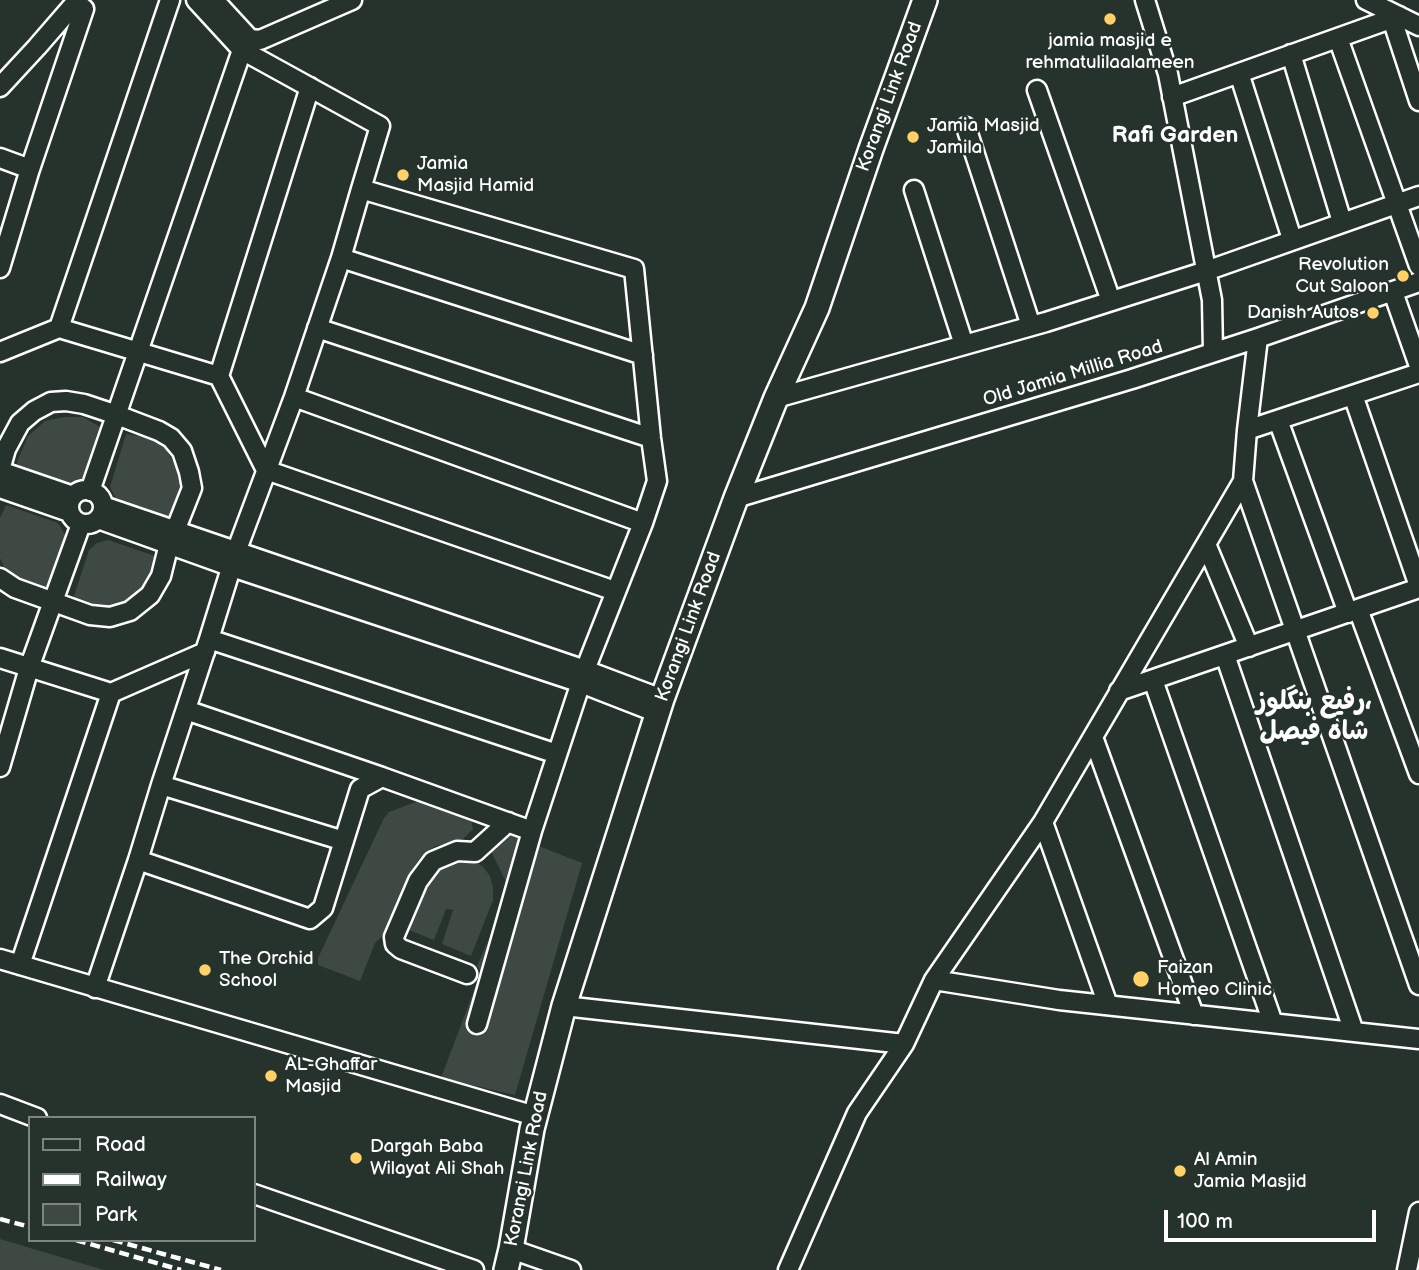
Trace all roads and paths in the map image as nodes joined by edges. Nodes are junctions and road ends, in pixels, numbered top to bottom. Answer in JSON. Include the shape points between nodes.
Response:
{"nodes":[{"id":1,"x":170,"y":0,"type":"edge"},
{"id":2,"x":196,"y":0,"type":"edge"},
{"id":3,"x":214,"y":0,"type":"edge"},
{"id":4,"x":352,"y":0,"type":"edge"},
{"id":5,"x":925,"y":0,"type":"edge"},
{"id":6,"x":1145,"y":0,"type":"edge"},
{"id":7,"x":1366,"y":0,"type":"edge"},
{"id":8,"x":77,"y":1,"type":"edge"},
{"id":9,"x":315,"y":6,"type":"edge"},
{"id":10,"x":1391,"y":11,"type":"edge"},
{"id":11,"x":1419,"y":26,"type":"edge"},
{"id":12,"x":1338,"y":38,"type":"junction"},
{"id":13,"x":242,"y":50,"type":"junction"},
{"id":14,"x":1291,"y":54,"type":"junction"},
{"id":15,"x":1239,"y":73,"type":"junction"},
{"id":16,"x":0,"y":87,"type":"edge"},
{"id":17,"x":310,"y":88,"type":"junction"},
{"id":18,"x":1037,"y":90,"type":"dead end"},
{"id":19,"x":1172,"y":97,"type":"junction"},
{"id":20,"x":1419,"y":101,"type":"edge"},
{"id":21,"x":966,"y":127,"type":"dead end"},
{"id":22,"x":0,"y":158,"type":"edge"},
{"id":23,"x":30,"y":169,"type":"junction"},
{"id":24,"x":361,"y":189,"type":"junction"},
{"id":25,"x":914,"y":190,"type":"dead end"},
{"id":26,"x":1419,"y":196,"type":"edge"},
{"id":27,"x":1397,"y":204,"type":"junction"},
{"id":28,"x":7,"y":221,"type":"edge"},
{"id":29,"x":1342,"y":222,"type":"junction"},
{"id":30,"x":1292,"y":239,"type":"junction"},
{"id":31,"x":341,"y":258,"type":"junction"},
{"id":32,"x":1419,"y":266,"type":"edge"},
{"id":33,"x":0,"y":268,"type":"edge"},
{"id":34,"x":1206,"y":271,"type":"junction"},
{"id":35,"x":1419,"y":282,"type":"edge"},
{"id":36,"x":1393,"y":292,"type":"junction"},
{"id":37,"x":1111,"y":301,"type":"junction"},
{"id":38,"x":1031,"y":326,"type":"junction"},
{"id":39,"x":58,"y":328,"type":"junction"},
{"id":40,"x":317,"y":328,"type":"junction"},
{"id":41,"x":1258,"y":338,"type":"junction"},
{"id":42,"x":964,"y":345,"type":"junction"},
{"id":43,"x":138,"y":351,"type":"junction"},
{"id":44,"x":0,"y":352,"type":"edge"},
{"id":45,"x":1213,"y":352,"type":"junction"},
{"id":46,"x":643,"y":355,"type":"junction"},
{"id":47,"x":1419,"y":366,"type":"edge"},
{"id":48,"x":1419,"y":373,"type":"edge"},
{"id":49,"x":219,"y":376,"type":"junction"},
{"id":50,"x":1353,"y":395,"type":"junction"},
{"id":51,"x":294,"y":397,"type":"junction"},
{"id":52,"x":776,"y":398,"type":"junction"},
{"id":53,"x":117,"y":415,"type":"junction"},
{"id":54,"x":1278,"y":420,"type":"junction"},
{"id":55,"x":1247,"y":430,"type":"junction"},
{"id":56,"x":651,"y":438,"type":"junction"},
{"id":57,"x":0,"y":470,"type":"edge"},
{"id":58,"x":266,"y":470,"type":"junction"},
{"id":59,"x":1242,"y":481,"type":"junction"},
{"id":60,"x":0,"y":488,"type":"edge"},
{"id":61,"x":736,"y":498,"type":"junction"},
{"id":62,"x":78,"y":506,"type":"junction"},
{"id":63,"x":101,"y":512,"type":"junction"},
{"id":64,"x":643,"y":523,"type":"junction"},
{"id":65,"x":172,"y":538,"type":"junction"},
{"id":66,"x":1206,"y":544,"type":"junction"},
{"id":67,"x":234,"y":559,"type":"junction"},
{"id":68,"x":0,"y":578,"type":"edge"},
{"id":69,"x":1419,"y":587,"type":"edge"},
{"id":70,"x":615,"y":591,"type":"junction"},
{"id":71,"x":53,"y":601,"type":"junction"},
{"id":72,"x":1353,"y":611,"type":"junction"},
{"id":73,"x":1296,"y":631,"type":"junction"},
{"id":74,"x":207,"y":645,"type":"junction"},
{"id":75,"x":1250,"y":647,"type":"junction"},
{"id":76,"x":1225,"y":655,"type":"junction"},
{"id":77,"x":0,"y":658,"type":"edge"},
{"id":78,"x":29,"y":668,"type":"junction"},
{"id":79,"x":583,"y":676,"type":"junction"},
{"id":80,"x":1153,"y":680,"type":"junction"},
{"id":81,"x":1119,"y":691,"type":"junction"},
{"id":82,"x":111,"y":693,"type":"junction"},
{"id":83,"x":660,"y":706,"type":"junction"},
{"id":84,"x":186,"y":710,"type":"junction"},
{"id":85,"x":1093,"y":737,"type":"junction"},
{"id":86,"x":557,"y":754,"type":"junction"},
{"id":87,"x":0,"y":767,"type":"edge"},
{"id":88,"x":1419,"y":774,"type":"edge"},
{"id":89,"x":382,"y":776,"type":"junction"},
{"id":90,"x":161,"y":785,"type":"junction"},
{"id":91,"x":508,"y":822,"type":"junction"},
{"id":92,"x":1043,"y":822,"type":"junction"},
{"id":93,"x":532,"y":831,"type":"junction"},
{"id":94,"x":344,"y":841,"type":"junction"},
{"id":95,"x":138,"y":860,"type":"junction"},
{"id":96,"x":0,"y":959,"type":"edge"},
{"id":97,"x":20,"y":965,"type":"junction"},
{"id":98,"x":467,"y":974,"type":"dead end"},
{"id":99,"x":934,"y":980,"type":"junction"},
{"id":100,"x":1419,"y":985,"type":"edge"},
{"id":101,"x":95,"y":988,"type":"junction"},
{"id":102,"x":1108,"y":1005,"type":"junction"},
{"id":103,"x":564,"y":1006,"type":"junction"},
{"id":104,"x":1194,"y":1015,"type":"junction"},
{"id":105,"x":1273,"y":1023,"type":"junction"},
{"id":106,"x":477,"y":1024,"type":"dead end"},
{"id":107,"x":1354,"y":1032,"type":"junction"},
{"id":108,"x":1419,"y":1039,"type":"edge"},
{"id":109,"x":904,"y":1044,"type":"junction"},
{"id":110,"x":0,"y":1104,"type":"edge"},
{"id":111,"x":32,"y":1116,"type":"edge"},
{"id":112,"x":535,"y":1116,"type":"junction"},
{"id":113,"x":256,"y":1195,"type":"edge"},
{"id":114,"x":1419,"y":1212,"type":"edge"},
{"id":115,"x":509,"y":1260,"type":"edge"},
{"id":116,"x":474,"y":1270,"type":"edge"},
{"id":117,"x":571,"y":1270,"type":"edge"},
{"id":118,"x":788,"y":1270,"type":"edge"},
{"id":119,"x":1407,"y":1270,"type":"edge"}],
"edges":[{"from":1,"to":39,"type":"street"},
{"from":2,"to":13,"type":"street"},
{"from":3,"to":9,"type":"street","via":[[250,39],[260,40]]},
{"from":4,"to":9,"type":"street"},
{"from":5,"to":52,"type":"main road","name":"Korangi Link Road","via":[[817,308]]},
{"from":6,"to":19,"type":"street"},
{"from":7,"to":10,"type":"street"},
{"from":8,"to":16,"type":"street"},
{"from":8,"to":23,"type":"street","via":[[84,9]]},
{"from":10,"to":11,"type":"street"},
{"from":10,"to":12,"type":"street"},
{"from":10,"to":20,"type":"street"},
{"from":12,"to":14,"type":"street"},
{"from":12,"to":27,"type":"street"},
{"from":13,"to":17,"type":"street"},
{"from":13,"to":43,"type":"street"},
{"from":14,"to":15,"type":"street"},
{"from":14,"to":29,"type":"street"},
{"from":15,"to":19,"type":"street"},
{"from":15,"to":30,"type":"street"},
{"from":17,"to":24,"type":"street","via":[[380,126]]},
{"from":17,"to":49,"type":"street"},
{"from":18,"to":37,"type":"street"},
{"from":19,"to":34,"type":"street"},
{"from":21,"to":38,"type":"street"},
{"from":22,"to":23,"type":"street"},
{"from":23,"to":28,"type":"street"},
{"from":24,"to":31,"type":"street"},
{"from":24,"to":46,"type":"street","via":[[634,269]]},
{"from":25,"to":42,"type":"street"},
{"from":26,"to":27,"type":"street"},
{"from":27,"to":29,"type":"street"},
{"from":27,"to":32,"type":"street"},
{"from":28,"to":33,"type":"street"},
{"from":29,"to":30,"type":"street"},
{"from":30,"to":34,"type":"street"},
{"from":31,"to":40,"type":"street"},
{"from":31,"to":46,"type":"street"},
{"from":34,"to":37,"type":"street"},
{"from":34,"to":45,"type":"street"},
{"from":35,"to":36,"type":"street","name":"Old Jamia Millia Road"},
{"from":36,"to":41,"type":"street","name":"Old Jamia Millia Road"},
{"from":36,"to":47,"type":"street"},
{"from":37,"to":38,"type":"street"},
{"from":38,"to":42,"type":"street"},
{"from":39,"to":43,"type":"street"},
{"from":39,"to":44,"type":"street"},
{"from":40,"to":51,"type":"street"},
{"from":40,"to":56,"type":"street"},
{"from":41,"to":45,"type":"street","name":"Old Jamia Millia Road"},
{"from":41,"to":55,"type":"street"},
{"from":42,"to":52,"type":"street"},
{"from":43,"to":49,"type":"street"},
{"from":43,"to":53,"type":"street"},
{"from":45,"to":61,"type":"street","name":"Old Jamia Millia Road"},
{"from":46,"to":56,"type":"street"},
{"from":48,"to":50,"type":"street"},
{"from":49,"to":58,"type":"street"},
{"from":50,"to":54,"type":"street"},
{"from":50,"to":69,"type":"street"},
{"from":51,"to":58,"type":"street"},
{"from":51,"to":64,"type":"street"},
{"from":52,"to":61,"type":"main road","name":"Korangi Link Road"},
{"from":53,"to":57,"type":"street","via":[[83,404],[51,402],[20,423]]},
{"from":53,"to":62,"type":"street"},
{"from":53,"to":65,"type":"street","via":[[159,431],[182,450],[192,488]]},
{"from":54,"to":55,"type":"street"},
{"from":54,"to":72,"type":"street"},
{"from":55,"to":59,"type":"street"},
{"from":56,"to":64,"type":"street","via":[[657,481]]},
{"from":57,"to":62,"type":"street"},
{"from":58,"to":67,"type":"street"},
{"from":58,"to":70,"type":"street"},
{"from":59,"to":66,"type":"street"},
{"from":59,"to":73,"type":"street"},
{"from":60,"to":62,"type":"street"},
{"from":61,"to":83,"type":"main road","name":"Korangi Link Road"},
{"from":62,"to":63,"type":"street","via":[[93,523]]},
{"from":62,"to":63,"type":"street","via":[[96,494]]},
{"from":62,"to":71,"type":"street"},
{"from":63,"to":65,"type":"street"},
{"from":64,"to":70,"type":"street"},
{"from":65,"to":67,"type":"street"},
{"from":65,"to":71,"type":"street","via":[[156,586],[130,611],[110,617],[90,615]]},
{"from":66,"to":75,"type":"street"},
{"from":66,"to":81,"type":"street"},
{"from":67,"to":74,"type":"street"},
{"from":67,"to":79,"type":"street"},
{"from":68,"to":71,"type":"street"},
{"from":69,"to":72,"type":"street"},
{"from":70,"to":79,"type":"street"},
{"from":71,"to":78,"type":"street"},
{"from":72,"to":73,"type":"street"},
{"from":72,"to":88,"type":"street"},
{"from":73,"to":75,"type":"street"},
{"from":73,"to":100,"type":"street"},
{"from":74,"to":82,"type":"street"},
{"from":74,"to":84,"type":"street"},
{"from":74,"to":86,"type":"street"},
{"from":75,"to":76,"type":"street"},
{"from":76,"to":80,"type":"street"},
{"from":76,"to":107,"type":"street"},
{"from":77,"to":78,"type":"street"},
{"from":78,"to":82,"type":"street"},
{"from":78,"to":87,"type":"street"},
{"from":79,"to":83,"type":"street"},
{"from":79,"to":86,"type":"street"},
{"from":80,"to":81,"type":"street"},
{"from":80,"to":105,"type":"street"},
{"from":81,"to":85,"type":"street"},
{"from":82,"to":97,"type":"street"},
{"from":83,"to":103,"type":"main road","name":"Korangi Link Road"},
{"from":84,"to":89,"type":"street"},
{"from":84,"to":90,"type":"street"},
{"from":85,"to":92,"type":"street"},
{"from":85,"to":104,"type":"street"},
{"from":86,"to":93,"type":"street"},
{"from":89,"to":91,"type":"street"},
{"from":89,"to":94,"type":"street","via":[[360,789]]},
{"from":90,"to":94,"type":"street"},
{"from":90,"to":95,"type":"street"},
{"from":91,"to":93,"type":"street"},
{"from":91,"to":98,"type":"street","via":[[475,852],[457,851],[433,861],[418,881],[394,937],[401,949]]},
{"from":92,"to":99,"type":"street"},
{"from":92,"to":102,"type":"street"},
{"from":93,"to":106,"type":"street"},
{"from":94,"to":95,"type":"street","via":[[323,908],[310,919]]},
{"from":95,"to":101,"type":"street"},
{"from":96,"to":97,"type":"street"},
{"from":97,"to":101,"type":"street"},
{"from":99,"to":102,"type":"street"},
{"from":99,"to":109,"type":"street"},
{"from":101,"to":112,"type":"street"},
{"from":102,"to":104,"type":"street"},
{"from":103,"to":109,"type":"street"},
{"from":103,"to":112,"type":"main road","name":"Korangi Link Road"},
{"from":104,"to":105,"type":"street"},
{"from":105,"to":107,"type":"street"},
{"from":107,"to":108,"type":"street"},
{"from":109,"to":118,"type":"street","via":[[857,1113]]},
{"from":110,"to":111,"type":"street"},
{"from":112,"to":115,"type":"main road","name":"Korangi Link Road"},
{"from":113,"to":116,"type":"street"},
{"from":114,"to":119,"type":"street"},
{"from":115,"to":117,"type":"street"}]}
